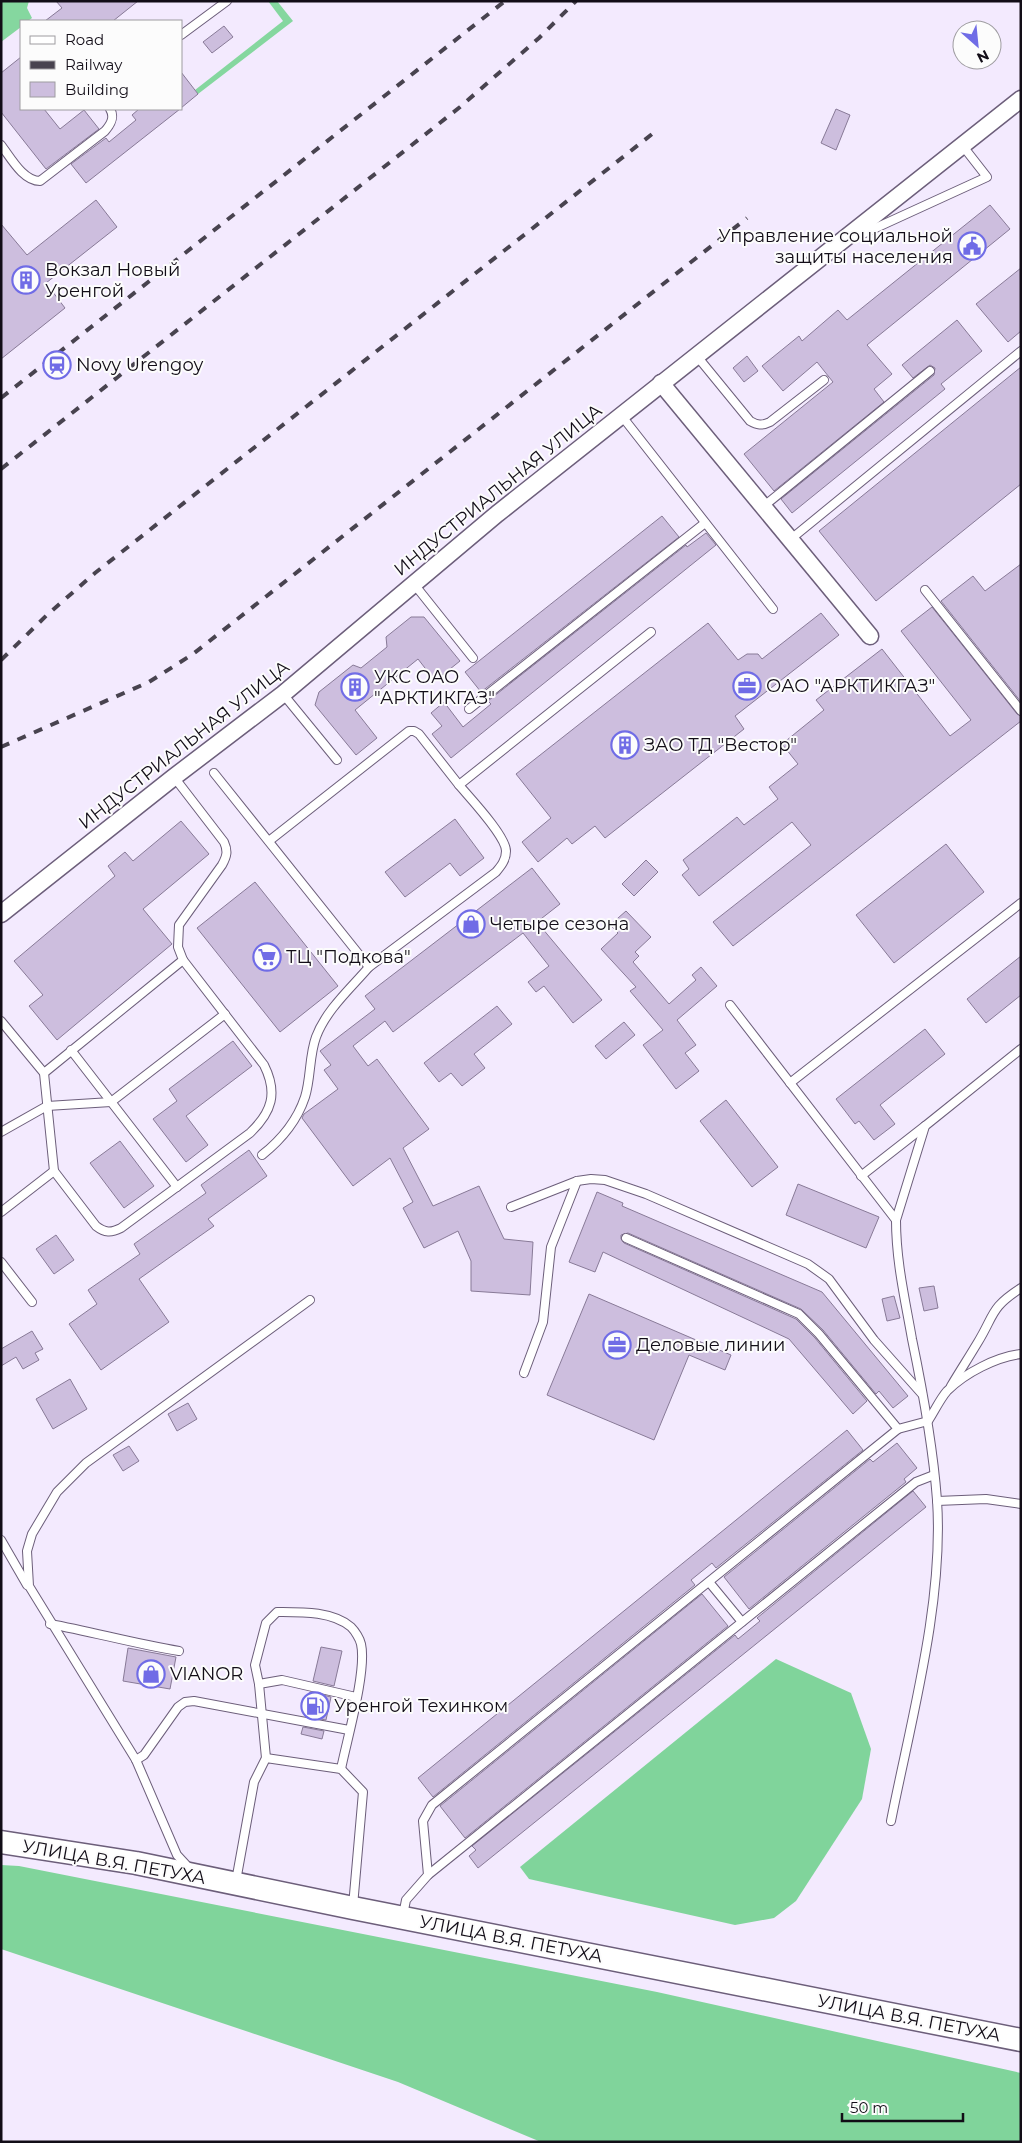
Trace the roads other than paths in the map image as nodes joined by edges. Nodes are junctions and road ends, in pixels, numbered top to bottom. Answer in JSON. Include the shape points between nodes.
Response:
{"nodes":[{"id":1,"x":227,"y":1,"type":"edge"},
{"id":2,"x":182,"y":35,"type":"edge"},
{"id":3,"x":1021,"y":99,"type":"edge"},
{"id":4,"x":110,"y":110,"type":"edge"},
{"id":5,"x":1,"y":145,"type":"edge"},
{"id":6,"x":962,"y":145,"type":"junction"},
{"id":7,"x":832,"y":248,"type":"junction"},
{"id":8,"x":1021,"y":351,"type":"edge"},
{"id":9,"x":696,"y":355,"type":"junction"},
{"id":10,"x":930,"y":372,"type":"dead end"},
{"id":11,"x":824,"y":380,"type":"dead end"},
{"id":12,"x":662,"y":383,"type":"junction"},
{"id":13,"x":621,"y":414,"type":"junction"},
{"id":14,"x":764,"y":506,"type":"junction"},
{"id":15,"x":706,"y":523,"type":"junction"},
{"id":16,"x":791,"y":539,"type":"junction"},
{"id":17,"x":414,"y":584,"type":"junction"},
{"id":18,"x":925,"y":590,"type":"dead end"},
{"id":19,"x":773,"y":609,"type":"dead end"},
{"id":20,"x":651,"y":632,"type":"dead end"},
{"id":21,"x":870,"y":636,"type":"dead end"},
{"id":22,"x":473,"y":658,"type":"dead end"},
{"id":23,"x":283,"y":694,"type":"junction"},
{"id":24,"x":469,"y":709,"type":"dead end"},
{"id":25,"x":1021,"y":712,"type":"edge"},
{"id":26,"x":337,"y":760,"type":"dead end"},
{"id":27,"x":214,"y":773,"type":"dead end"},
{"id":28,"x":174,"y":777,"type":"junction"},
{"id":29,"x":459,"y":784,"type":"junction"},
{"id":30,"x":269,"y":842,"type":"junction"},
{"id":31,"x":1021,"y":903,"type":"edge"},
{"id":32,"x":1,"y":914,"type":"edge"},
{"id":33,"x":183,"y":960,"type":"junction"},
{"id":34,"x":370,"y":967,"type":"junction"},
{"id":35,"x":730,"y":1005,"type":"dead end"},
{"id":36,"x":225,"y":1014,"type":"junction"},
{"id":37,"x":1,"y":1021,"type":"edge"},
{"id":38,"x":71,"y":1050,"type":"junction"},
{"id":39,"x":1021,"y":1050,"type":"edge"},
{"id":40,"x":44,"y":1073,"type":"junction"},
{"id":41,"x":790,"y":1083,"type":"junction"},
{"id":42,"x":111,"y":1102,"type":"junction"},
{"id":43,"x":47,"y":1106,"type":"junction"},
{"id":44,"x":925,"y":1126,"type":"junction"},
{"id":45,"x":1,"y":1132,"type":"edge"},
{"id":46,"x":262,"y":1155,"type":"dead end"},
{"id":47,"x":54,"y":1171,"type":"junction"},
{"id":48,"x":861,"y":1176,"type":"junction"},
{"id":49,"x":577,"y":1181,"type":"junction"},
{"id":50,"x":177,"y":1187,"type":"junction"},
{"id":51,"x":511,"y":1207,"type":"dead end"},
{"id":52,"x":1,"y":1212,"type":"edge"},
{"id":53,"x":896,"y":1220,"type":"junction"},
{"id":54,"x":626,"y":1238,"type":"dead end"},
{"id":55,"x":1,"y":1262,"type":"edge"},
{"id":56,"x":1021,"y":1288,"type":"edge"},
{"id":57,"x":310,"y":1300,"type":"dead end"},
{"id":58,"x":32,"y":1302,"type":"dead end"},
{"id":59,"x":1021,"y":1354,"type":"edge"},
{"id":60,"x":524,"y":1373,"type":"dead end"},
{"id":61,"x":947,"y":1392,"type":"junction"},
{"id":62,"x":923,"y":1395,"type":"junction"},
{"id":63,"x":928,"y":1421,"type":"junction"},
{"id":64,"x":898,"y":1429,"type":"junction"},
{"id":65,"x":934,"y":1475,"type":"junction"},
{"id":66,"x":937,"y":1501,"type":"junction"},
{"id":67,"x":1021,"y":1504,"type":"edge"},
{"id":68,"x":2,"y":1543,"type":"edge"},
{"id":69,"x":709,"y":1582,"type":"junction"},
{"id":70,"x":28,"y":1586,"type":"junction"},
{"id":71,"x":742,"y":1622,"type":"junction"},
{"id":72,"x":50,"y":1624,"type":"junction"},
{"id":73,"x":179,"y":1651,"type":"dead end"},
{"id":74,"x":259,"y":1684,"type":"junction"},
{"id":75,"x":356,"y":1697,"type":"junction"},
{"id":76,"x":263,"y":1715,"type":"junction"},
{"id":77,"x":349,"y":1730,"type":"junction"},
{"id":78,"x":266,"y":1758,"type":"junction"},
{"id":79,"x":136,"y":1760,"type":"junction"},
{"id":80,"x":341,"y":1769,"type":"junction"},
{"id":81,"x":891,"y":1821,"type":"dead end"},
{"id":82,"x":1,"y":1842,"type":"edge"},
{"id":83,"x":428,"y":1875,"type":"junction"},
{"id":84,"x":198,"y":1876,"type":"junction"},
{"id":85,"x":236,"y":1884,"type":"junction"},
{"id":86,"x":352,"y":1908,"type":"junction"},
{"id":87,"x":402,"y":1918,"type":"junction"},
{"id":88,"x":1021,"y":2040,"type":"edge"}],
"edges":[{"from":1,"to":2,"type":"lane"},
{"from":3,"to":6,"type":"street","name":"ИНДУСТРИАЛЬНАЯ УЛИЦА"},
{"from":4,"to":5,"type":"lane","via":[[110,125],[105,131],[40,181],[27,178]]},
{"from":6,"to":7,"type":"street","name":"ИНДУСТРИАЛЬНАЯ УЛИЦА"},
{"from":6,"to":7,"type":"lane","via":[[986,177]]},
{"from":7,"to":9,"type":"street","name":"ИНДУСТРИАЛЬНАЯ УЛИЦА"},
{"from":8,"to":16,"type":"lane"},
{"from":9,"to":11,"type":"lane","via":[[756,425],[770,422]]},
{"from":9,"to":12,"type":"street","name":"ИНДУСТРИАЛЬНАЯ УЛИЦА"},
{"from":10,"to":14,"type":"lane"},
{"from":12,"to":13,"type":"street","name":"ИНДУСТРИАЛЬНАЯ УЛИЦА"},
{"from":12,"to":14,"type":"street"},
{"from":13,"to":15,"type":"lane"},
{"from":13,"to":17,"type":"street","name":"ИНДУСТРИАЛЬНАЯ УЛИЦА"},
{"from":14,"to":16,"type":"street"},
{"from":15,"to":19,"type":"lane"},
{"from":15,"to":24,"type":"lane"},
{"from":16,"to":21,"type":"street"},
{"from":17,"to":22,"type":"lane"},
{"from":17,"to":23,"type":"street","name":"ИНДУСТРИАЛЬНАЯ УЛИЦА"},
{"from":18,"to":25,"type":"lane"},
{"from":20,"to":29,"type":"lane"},
{"from":23,"to":26,"type":"lane"},
{"from":23,"to":28,"type":"street","name":"ИНДУСТРИАЛЬНАЯ УЛИЦА"},
{"from":27,"to":30,"type":"lane"},
{"from":28,"to":32,"type":"street","name":"ИНДУСТРИАЛЬНАЯ УЛИЦА"},
{"from":28,"to":33,"type":"lane","via":[[227,849],[222,865],[179,925],[178,947]]},
{"from":29,"to":30,"type":"lane","via":[[419,734],[409,731]]},
{"from":29,"to":34,"type":"lane","via":[[502,838],[505,859],[496,872]]},
{"from":30,"to":34,"type":"lane"},
{"from":31,"to":41,"type":"lane"},
{"from":33,"to":36,"type":"lane"},
{"from":33,"to":38,"type":"lane"},
{"from":34,"to":46,"type":"lane","via":[[316,1036],[300,1108],[284,1136]]},
{"from":35,"to":41,"type":"lane"},
{"from":36,"to":42,"type":"lane"},
{"from":36,"to":50,"type":"lane","via":[[264,1065],[272,1091],[269,1109],[250,1133]]},
{"from":37,"to":40,"type":"lane"},
{"from":38,"to":40,"type":"lane"},
{"from":38,"to":42,"type":"lane"},
{"from":39,"to":44,"type":"lane"},
{"from":40,"to":43,"type":"lane"},
{"from":41,"to":48,"type":"lane"},
{"from":42,"to":43,"type":"lane"},
{"from":42,"to":50,"type":"lane"},
{"from":43,"to":45,"type":"lane"},
{"from":43,"to":47,"type":"lane"},
{"from":44,"to":48,"type":"lane"},
{"from":44,"to":53,"type":"lane"},
{"from":47,"to":50,"type":"lane","via":[[103,1231],[113,1232],[122,1228]]},
{"from":47,"to":52,"type":"lane"},
{"from":48,"to":53,"type":"lane"},
{"from":49,"to":51,"type":"lane"},
{"from":49,"to":60,"type":"lane","via":[[552,1247],[543,1322]]},
{"from":49,"to":62,"type":"lane","via":[[605,1180],[646,1194],[821,1272],[874,1340]]},
{"from":53,"to":62,"type":"lane","via":[[898,1264]]},
{"from":54,"to":64,"type":"lane","via":[[799,1314]]},
{"from":55,"to":58,"type":"lane"},
{"from":56,"to":61,"type":"lane","via":[[991,1314]]},
{"from":57,"to":70,"type":"lane","via":[[69,1478],[32,1534],[27,1551]]},
{"from":59,"to":61,"type":"lane","via":[[975,1371]]},
{"from":61,"to":63,"type":"lane"},
{"from":62,"to":63,"type":"lane"},
{"from":63,"to":64,"type":"lane"},
{"from":63,"to":65,"type":"lane"},
{"from":64,"to":69,"type":"lane"},
{"from":65,"to":66,"type":"lane"},
{"from":65,"to":71,"type":"lane","via":[[916,1482]]},
{"from":66,"to":67,"type":"lane","via":[[986,1499]]},
{"from":66,"to":81,"type":"lane","via":[[934,1592],[926,1648]]},
{"from":68,"to":70,"type":"lane"},
{"from":69,"to":71,"type":"lane"},
{"from":69,"to":83,"type":"lane","via":[[432,1805],[423,1822]]},
{"from":70,"to":72,"type":"lane"},
{"from":71,"to":83,"type":"lane"},
{"from":72,"to":73,"type":"lane"},
{"from":72,"to":79,"type":"lane"},
{"from":74,"to":75,"type":"lane","via":[[282,1680]]},
{"from":74,"to":75,"type":"lane","via":[[255,1665],[266,1623],[277,1612],[306,1612],[339,1619],[353,1629],[361,1643],[362,1668]]},
{"from":74,"to":76,"type":"lane"},
{"from":75,"to":77,"type":"lane"},
{"from":76,"to":77,"type":"lane"},
{"from":76,"to":78,"type":"lane"},
{"from":76,"to":79,"type":"lane","via":[[185,1702]]},
{"from":77,"to":80,"type":"lane"},
{"from":78,"to":80,"type":"lane"},
{"from":78,"to":85,"type":"lane","via":[[254,1782]]},
{"from":79,"to":84,"type":"lane","via":[[177,1855]]},
{"from":80,"to":86,"type":"lane","via":[[363,1792]]},
{"from":82,"to":84,"type":"street","name":"УЛИЦА В.Я. ПЕТУХА"},
{"from":83,"to":87,"type":"lane","via":[[406,1900]]},
{"from":84,"to":85,"type":"street","name":"УЛИЦА В.Я. ПЕТУХА"},
{"from":85,"to":86,"type":"street","name":"УЛИЦА В.Я. ПЕТУХА"},
{"from":86,"to":87,"type":"street","name":"УЛИЦА В.Я. ПЕТУХА"},
{"from":87,"to":88,"type":"street","name":"УЛИЦА В.Я. ПЕТУХА"}]}
